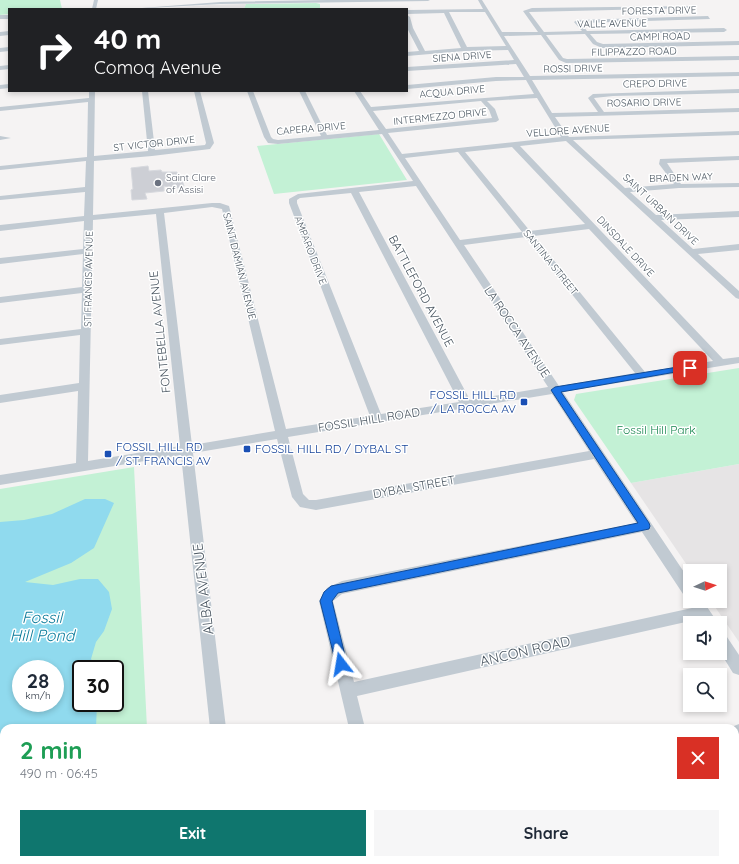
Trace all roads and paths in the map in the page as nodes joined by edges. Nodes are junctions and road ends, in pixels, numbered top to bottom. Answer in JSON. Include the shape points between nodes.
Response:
{"nodes":[{"id":1,"x":402,"y":0,"type":"edge"},
{"id":2,"x":428,"y":0,"type":"edge"},
{"id":3,"x":480,"y":0,"type":"edge"},
{"id":4,"x":684,"y":0,"type":"edge"},
{"id":5,"x":364,"y":1,"type":"junction"},
{"id":6,"x":235,"y":2,"type":"edge"},
{"id":7,"x":324,"y":2,"type":"junction"},
{"id":8,"x":693,"y":7,"type":"junction"},
{"id":9,"x":157,"y":8,"type":"edge"},
{"id":10,"x":324,"y":8,"type":"edge"},
{"id":11,"x":366,"y":8,"type":"edge"},
{"id":12,"x":486,"y":10,"type":"junction"},
{"id":13,"x":446,"y":11,"type":"junction"},
{"id":14,"x":408,"y":12,"type":"edge"},
{"id":15,"x":708,"y":18,"type":"junction"},
{"id":16,"x":408,"y":21,"type":"edge"},
{"id":17,"x":724,"y":30,"type":"junction"},
{"id":18,"x":586,"y":33,"type":"junction"},
{"id":19,"x":501,"y":34,"type":"junction"},
{"id":20,"x":543,"y":34,"type":"junction"},
{"id":21,"x":729,"y":34,"type":"dead end"},
{"id":22,"x":734,"y":38,"type":"dead end"},
{"id":23,"x":739,"y":43,"type":"edge"},
{"id":24,"x":510,"y":48,"type":"junction"},
{"id":25,"x":465,"y":49,"type":"junction"},
{"id":26,"x":423,"y":52,"type":"junction"},
{"id":27,"x":408,"y":54,"type":"edge"},
{"id":28,"x":739,"y":58,"type":"edge"},
{"id":29,"x":518,"y":62,"type":"junction"},
{"id":30,"x":408,"y":69,"type":"edge"},
{"id":31,"x":739,"y":74,"type":"edge"},
{"id":32,"x":528,"y":78,"type":"junction"},
{"id":33,"x":408,"y":87,"type":"edge"},
{"id":34,"x":739,"y":91,"type":"edge"},
{"id":35,"x":92,"y":92,"type":"edge"},
{"id":36,"x":145,"y":92,"type":"edge"},
{"id":37,"x":197,"y":92,"type":"edge"},
{"id":38,"x":250,"y":92,"type":"edge"},
{"id":39,"x":302,"y":92,"type":"edge"},
{"id":40,"x":358,"y":92,"type":"edge"},
{"id":41,"x":538,"y":96,"type":"junction"},
{"id":42,"x":482,"y":99,"type":"junction"},
{"id":43,"x":92,"y":100,"type":"junction"},
{"id":44,"x":0,"y":109,"type":"edge"},
{"id":45,"x":369,"y":109,"type":"junction"},
{"id":46,"x":739,"y":110,"type":"edge"},
{"id":47,"x":602,"y":113,"type":"junction"},
{"id":48,"x":550,"y":115,"type":"junction"},
{"id":49,"x":384,"y":132,"type":"junction"},
{"id":50,"x":739,"y":133,"type":"edge"},
{"id":51,"x":325,"y":137,"type":"junction"},
{"id":52,"x":568,"y":139,"type":"junction"},
{"id":53,"x":514,"y":144,"type":"junction"},
{"id":54,"x":460,"y":150,"type":"junction"},
{"id":55,"x":152,"y":154,"type":"junction"},
{"id":56,"x":400,"y":156,"type":"junction"},
{"id":57,"x":739,"y":158,"type":"edge"},
{"id":58,"x":91,"y":160,"type":"junction"},
{"id":59,"x":0,"y":168,"type":"edge"},
{"id":60,"x":417,"y":183,"type":"junction"},
{"id":61,"x":739,"y":185,"type":"edge"},
{"id":62,"x":679,"y":186,"type":"junction"},
{"id":63,"x":90,"y":187,"type":"junction"},
{"id":64,"x":354,"y":190,"type":"junction"},
{"id":65,"x":624,"y":190,"type":"junction"},
{"id":66,"x":0,"y":194,"type":"edge"},
{"id":67,"x":0,"y":198,"type":"edge"},
{"id":68,"x":160,"y":211,"type":"junction"},
{"id":69,"x":739,"y":214,"type":"edge"},
{"id":70,"x":655,"y":218,"type":"junction"},
{"id":71,"x":89,"y":219,"type":"junction"},
{"id":72,"x":592,"y":226,"type":"junction"},
{"id":73,"x":0,"y":228,"type":"edge"},
{"id":74,"x":528,"y":234,"type":"junction"},
{"id":75,"x":457,"y":242,"type":"junction"},
{"id":76,"x":739,"y":247,"type":"edge"},
{"id":77,"x":88,"y":251,"type":"junction"},
{"id":78,"x":691,"y":252,"type":"junction"},
{"id":79,"x":0,"y":261,"type":"edge"},
{"id":80,"x":87,"y":289,"type":"junction"},
{"id":81,"x":739,"y":296,"type":"edge"},
{"id":82,"x":0,"y":300,"type":"edge"},
{"id":83,"x":86,"y":331,"type":"junction"},
{"id":84,"x":0,"y":342,"type":"edge"},
{"id":85,"x":739,"y":360,"type":"edge"},
{"id":86,"x":721,"y":362,"type":"junction"},
{"id":87,"x":642,"y":375,"type":"junction"},
{"id":88,"x":85,"y":386,"type":"junction"},
{"id":89,"x":555,"y":390,"type":"junction"},
{"id":90,"x":0,"y":399,"type":"edge"},
{"id":91,"x":466,"y":404,"type":"junction"},
{"id":92,"x":377,"y":418,"type":"junction"},
{"id":93,"x":282,"y":434,"type":"junction"},
{"id":94,"x":187,"y":450,"type":"junction"},
{"id":95,"x":597,"y":454,"type":"junction"},
{"id":96,"x":82,"y":466,"type":"junction"},
{"id":97,"x":0,"y":480,"type":"edge"},
{"id":98,"x":645,"y":526,"type":"junction"},
{"id":99,"x":683,"y":583,"type":"edge"},
{"id":100,"x":702,"y":612,"type":"edge"},
{"id":101,"x":727,"y":650,"type":"edge"},
{"id":102,"x":739,"y":668,"type":"edge"},
{"id":103,"x":348,"y":691,"type":"junction"},
{"id":104,"x":218,"y":724,"type":"edge"},
{"id":105,"x":357,"y":724,"type":"edge"}],
"edges":[{"from":1,"to":2,"type":"street"},
{"from":1,"to":5,"type":"street"},
{"from":3,"to":12,"type":"street","name":"SAINT URBAIN DRIVE"},
{"from":4,"to":8,"type":"street"},
{"from":5,"to":7,"type":"street"},
{"from":5,"to":11,"type":"street"},
{"from":6,"to":7,"type":"street"},
{"from":6,"to":9,"type":"street"},
{"from":7,"to":10,"type":"street"},
{"from":8,"to":15,"type":"street"},
{"from":8,"to":20,"type":"street","name":"FILIPPAZZO ROAD","via":[[528,10]]},
{"from":12,"to":13,"type":"street"},
{"from":12,"to":19,"type":"street","name":"SAINT URBAIN DRIVE"},
{"from":13,"to":14,"type":"street"},
{"from":13,"to":25,"type":"street"},
{"from":15,"to":17,"type":"street"},
{"from":15,"to":18,"type":"street","name":"FORESTA DRIVE","via":[[577,22]]},
{"from":16,"to":26,"type":"street"},
{"from":17,"to":18,"type":"street","name":"VALLE AVENUE"},
{"from":17,"to":21,"type":"street"},
{"from":18,"to":20,"type":"street","name":"VALLE AVENUE"},
{"from":18,"to":23,"type":"street","name":"CAMPI ROAD","via":[[596,44],[602,46]]},
{"from":19,"to":20,"type":"street","name":"VALLE AVENUE"},
{"from":19,"to":24,"type":"street","name":"SAINT URBAIN DRIVE"},
{"from":20,"to":28,"type":"street","name":"FILIPPAZZO ROAD","via":[[561,58],[571,62]]},
{"from":22,"to":23,"type":"street"},
{"from":24,"to":25,"type":"street"},
{"from":24,"to":29,"type":"street","name":"SAINT URBAIN DRIVE"},
{"from":25,"to":26,"type":"street"},
{"from":26,"to":27,"type":"street"},
{"from":29,"to":30,"type":"street","name":"SIENA DRIVE"},
{"from":29,"to":32,"type":"street","name":"SAINT URBAIN DRIVE"},
{"from":31,"to":32,"type":"street","name":"ROSSI DRIVE"},
{"from":32,"to":33,"type":"street","name":"ROSSI DRIVE"},
{"from":32,"to":41,"type":"street","name":"SAINT URBAIN DRIVE"},
{"from":34,"to":47,"type":"street","name":"CREPO DRIVE","via":[[593,96],[591,98]]},
{"from":35,"to":43,"type":"street","name":"ST FRANCIS AVENUE"},
{"from":36,"to":55,"type":"street"},
{"from":37,"to":55,"type":"street","name":"ST VICTOR DRIVE","via":[[210,146]]},
{"from":38,"to":51,"type":"street","name":"CAPERA DRIVE","via":[[268,137],[272,141]]},
{"from":39,"to":51,"type":"street"},
{"from":40,"to":45,"type":"street","name":"LA ROCCA AVENUE"},
{"from":41,"to":42,"type":"street","name":"ACQUA DRIVE"},
{"from":41,"to":48,"type":"street","name":"SAINT URBAIN DRIVE"},
{"from":42,"to":45,"type":"street","name":"ACQUA DRIVE"},
{"from":42,"to":49,"type":"street","name":"INTERMEZZO DRIVE","via":[[492,109],[496,120]]},
{"from":43,"to":44,"type":"street"},
{"from":43,"to":58,"type":"street","name":"ST FRANCIS AVENUE"},
{"from":45,"to":49,"type":"street","name":"LA ROCCA AVENUE"},
{"from":46,"to":47,"type":"street","name":"ROSARIO DRIVE"},
{"from":47,"to":48,"type":"street","name":"ROSARIO DRIVE"},
{"from":48,"to":52,"type":"street","name":"SAINT URBAIN DRIVE"},
{"from":49,"to":51,"type":"street","name":"CAPERA DRIVE"},
{"from":49,"to":56,"type":"street","name":"LA ROCCA AVENUE"},
{"from":50,"to":52,"type":"street","name":"VELLORE AVENUE"},
{"from":52,"to":53,"type":"street","name":"VELLORE AVENUE"},
{"from":52,"to":65,"type":"street","name":"SAINT URBAIN DRIVE"},
{"from":53,"to":54,"type":"street","name":"VELLORE AVENUE"},
{"from":53,"to":72,"type":"street","name":"DINSDALE DRIVE"},
{"from":54,"to":56,"type":"street","name":"VELLORE AVENUE"},
{"from":54,"to":74,"type":"street","name":"SANTINA STREET"},
{"from":55,"to":58,"type":"street","name":"ST VICTOR DRIVE"},
{"from":56,"to":60,"type":"street","name":"LA ROCCA AVENUE"},
{"from":57,"to":62,"type":"street","via":[[663,161]]},
{"from":58,"to":59,"type":"street","name":"ST VICTOR DRIVE"},
{"from":58,"to":63,"type":"street","name":"ST FRANCIS AVENUE"},
{"from":60,"to":64,"type":"street","name":"AMPARO DRIVE"},
{"from":60,"to":75,"type":"street","name":"LA ROCCA AVENUE"},
{"from":61,"to":62,"type":"street","name":"BRADEN WAY"},
{"from":62,"to":65,"type":"street","name":"BRADEN WAY"},
{"from":63,"to":66,"type":"street"},
{"from":63,"to":67,"type":"street"},
{"from":63,"to":71,"type":"street","name":"ST FRANCIS AVENUE"},
{"from":64,"to":91,"type":"street","name":"BATTLEFORD AVENUE"},
{"from":64,"to":92,"type":"street","name":"AMPARO DRIVE","via":[[298,196],[293,203]]},
{"from":65,"to":70,"type":"street","name":"SAINT URBAIN DRIVE"},
{"from":68,"to":71,"type":"street","name":"SAINT DAMIAN AVENUE"},
{"from":68,"to":93,"type":"street","name":"SAINT DAMIAN AVENUE","via":[[212,205],[226,208]]},
{"from":68,"to":94,"type":"street","name":"FONTEBELLA AVENUE"},
{"from":69,"to":70,"type":"street"},
{"from":70,"to":78,"type":"street","name":"SAINT URBAIN DRIVE"},
{"from":71,"to":73,"type":"street","name":"SAINT DAMIAN AVENUE"},
{"from":71,"to":77,"type":"street","name":"ST FRANCIS AVENUE"},
{"from":72,"to":74,"type":"street"},
{"from":72,"to":86,"type":"street","name":"DINSDALE DRIVE"},
{"from":74,"to":75,"type":"street"},
{"from":74,"to":87,"type":"street","name":"SANTINA STREET"},
{"from":75,"to":89,"type":"street","name":"LA ROCCA AVENUE"},
{"from":76,"to":78,"type":"street"},
{"from":77,"to":79,"type":"street"},
{"from":77,"to":80,"type":"street","name":"ST FRANCIS AVENUE"},
{"from":78,"to":81,"type":"street","name":"SAINT URBAIN DRIVE"},
{"from":80,"to":82,"type":"street"},
{"from":80,"to":83,"type":"street","name":"ST FRANCIS AVENUE"},
{"from":83,"to":84,"type":"street"},
{"from":83,"to":88,"type":"street","name":"ST FRANCIS AVENUE"},
{"from":85,"to":86,"type":"street","name":"FOSSIL HILL ROAD"},
{"from":86,"to":87,"type":"street","name":"FOSSIL HILL ROAD"},
{"from":87,"to":89,"type":"street","name":"FOSSIL HILL ROAD"},
{"from":88,"to":90,"type":"street"},
{"from":88,"to":96,"type":"street","name":"ST FRANCIS AVENUE"},
{"from":89,"to":91,"type":"street","name":"FOSSIL HILL ROAD"},
{"from":89,"to":95,"type":"street","name":"LA ROCCA AVENUE"},
{"from":91,"to":92,"type":"street","name":"FOSSIL HILL ROAD"},
{"from":92,"to":93,"type":"street","name":"FOSSIL HILL ROAD"},
{"from":93,"to":94,"type":"street","name":"FOSSIL HILL ROAD"},
{"from":93,"to":95,"type":"street","name":"DYBAL STREET","via":[[298,497],[306,505]]},
{"from":94,"to":96,"type":"street","name":"FOSSIL HILL ROAD"},
{"from":94,"to":104,"type":"street","name":"ALBA AVENUE"},
{"from":95,"to":98,"type":"street","name":"LA ROCCA AVENUE"},
{"from":96,"to":97,"type":"street","name":"FOSSIL HILL ROAD"},
{"from":98,"to":99,"type":"street","name":"LA ROCCA AVENUE"},
{"from":98,"to":103,"type":"street","via":[[334,590],[326,601]]},
{"from":100,"to":103,"type":"street","name":"ANCON ROAD"},
{"from":101,"to":102,"type":"street"},
{"from":103,"to":105,"type":"street"}]}
